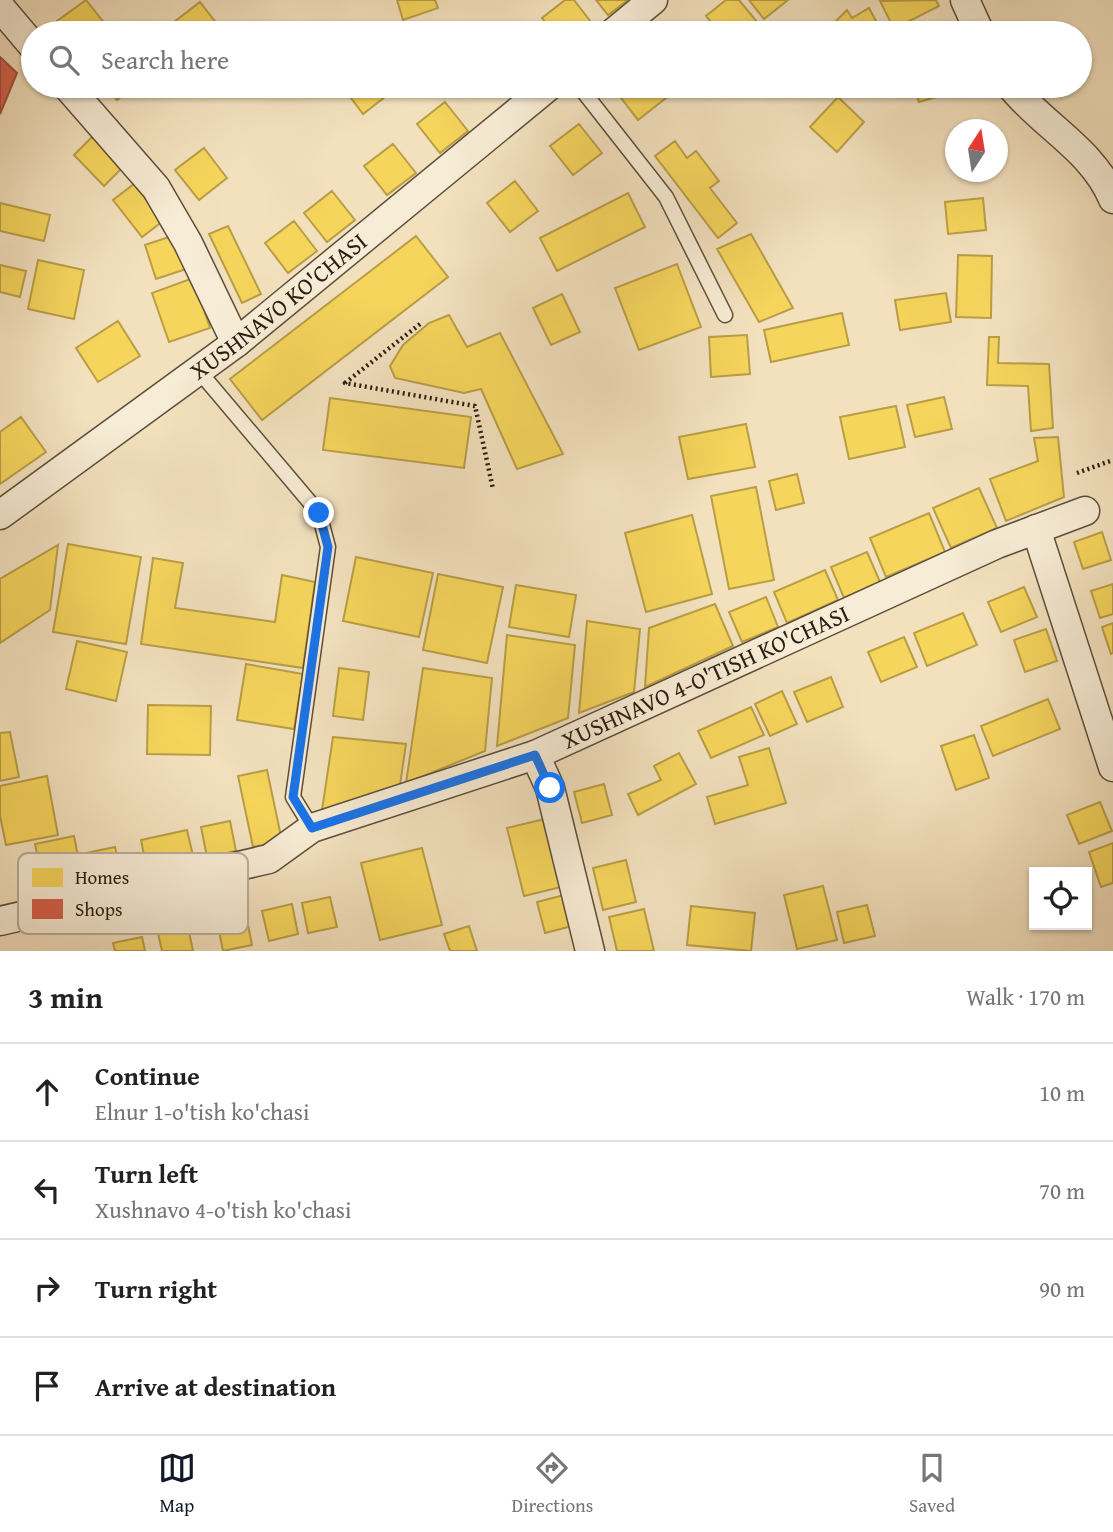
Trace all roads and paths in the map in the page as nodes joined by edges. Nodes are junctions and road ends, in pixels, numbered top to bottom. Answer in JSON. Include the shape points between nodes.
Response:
{"nodes":[{"id":1,"x":653,"y":0,"type":"edge"},
{"id":2,"x":965,"y":0,"type":"edge"},
{"id":3,"x":0,"y":7,"type":"edge"},
{"id":4,"x":628,"y":21,"type":"edge"},
{"id":5,"x":975,"y":21,"type":"edge"},
{"id":6,"x":21,"y":32,"type":"edge"},
{"id":7,"x":77,"y":98,"type":"edge"},
{"id":8,"x":534,"y":98,"type":"edge"},
{"id":9,"x":588,"y":98,"type":"edge"},
{"id":10,"x":1021,"y":98,"type":"edge"},
{"id":11,"x":1112,"y":191,"type":"edge"},
{"id":12,"x":725,"y":315,"type":"dead end"},
{"id":13,"x":420,"y":324,"type":"dead end"},
{"id":14,"x":236,"y":343,"type":"junction"},
{"id":15,"x":198,"y":370,"type":"junction"},
{"id":16,"x":1113,"y":460,"type":"edge"},
{"id":17,"x":1077,"y":473,"type":"dead end"},
{"id":18,"x":493,"y":489,"type":"dead end"},
{"id":19,"x":1085,"y":511,"type":"dead end"},
{"id":20,"x":0,"y":515,"type":"edge"},
{"id":21,"x":1036,"y":529,"type":"junction"},
{"id":22,"x":535,"y":755,"type":"junction"},
{"id":23,"x":1113,"y":767,"type":"edge"},
{"id":24,"x":312,"y":828,"type":"junction"},
{"id":25,"x":248,"y":864,"type":"edge"},
{"id":26,"x":18,"y":917,"type":"edge"},
{"id":27,"x":0,"y":921,"type":"edge"},
{"id":28,"x":590,"y":951,"type":"edge"}],
"edges":[{"from":1,"to":4,"type":"street"},
{"from":2,"to":5,"type":"street"},
{"from":3,"to":6,"type":"street"},
{"from":7,"to":14,"type":"street","via":[[156,188]]},
{"from":8,"to":14,"type":"street","name":"XUSHNAVO KO'CHASI"},
{"from":9,"to":12,"type":"lane","via":[[666,197]]},
{"from":10,"to":11,"type":"street","via":[[1080,151]]},
{"from":13,"to":18,"type":"path","via":[[345,383],[475,406]]},
{"from":14,"to":15,"type":"street","name":"XUSHNAVO KO'CHASI"},
{"from":15,"to":20,"type":"street","name":"XUSHNAVO KO'CHASI"},
{"from":15,"to":24,"type":"lane","via":[[319,513],[328,547],[293,797]]},
{"from":16,"to":17,"type":"path"},
{"from":19,"to":21,"type":"street","name":"XUSHNAVO 4-O'TISH KO'CHASI"},
{"from":21,"to":22,"type":"street","name":"XUSHNAVO 4-O'TISH KO'CHASI"},
{"from":21,"to":23,"type":"street"},
{"from":22,"to":24,"type":"street","name":"XUSHNAVO 4-O'TISH KO'CHASI"},
{"from":22,"to":28,"type":"street","via":[[550,788]]},
{"from":24,"to":25,"type":"street","name":"XUSHNAVO 4-O'TISH KO'CHASI","via":[[269,859]]},
{"from":26,"to":27,"type":"street","name":"XUSHNAVO 4-O'TISH KO'CHASI"}]}
